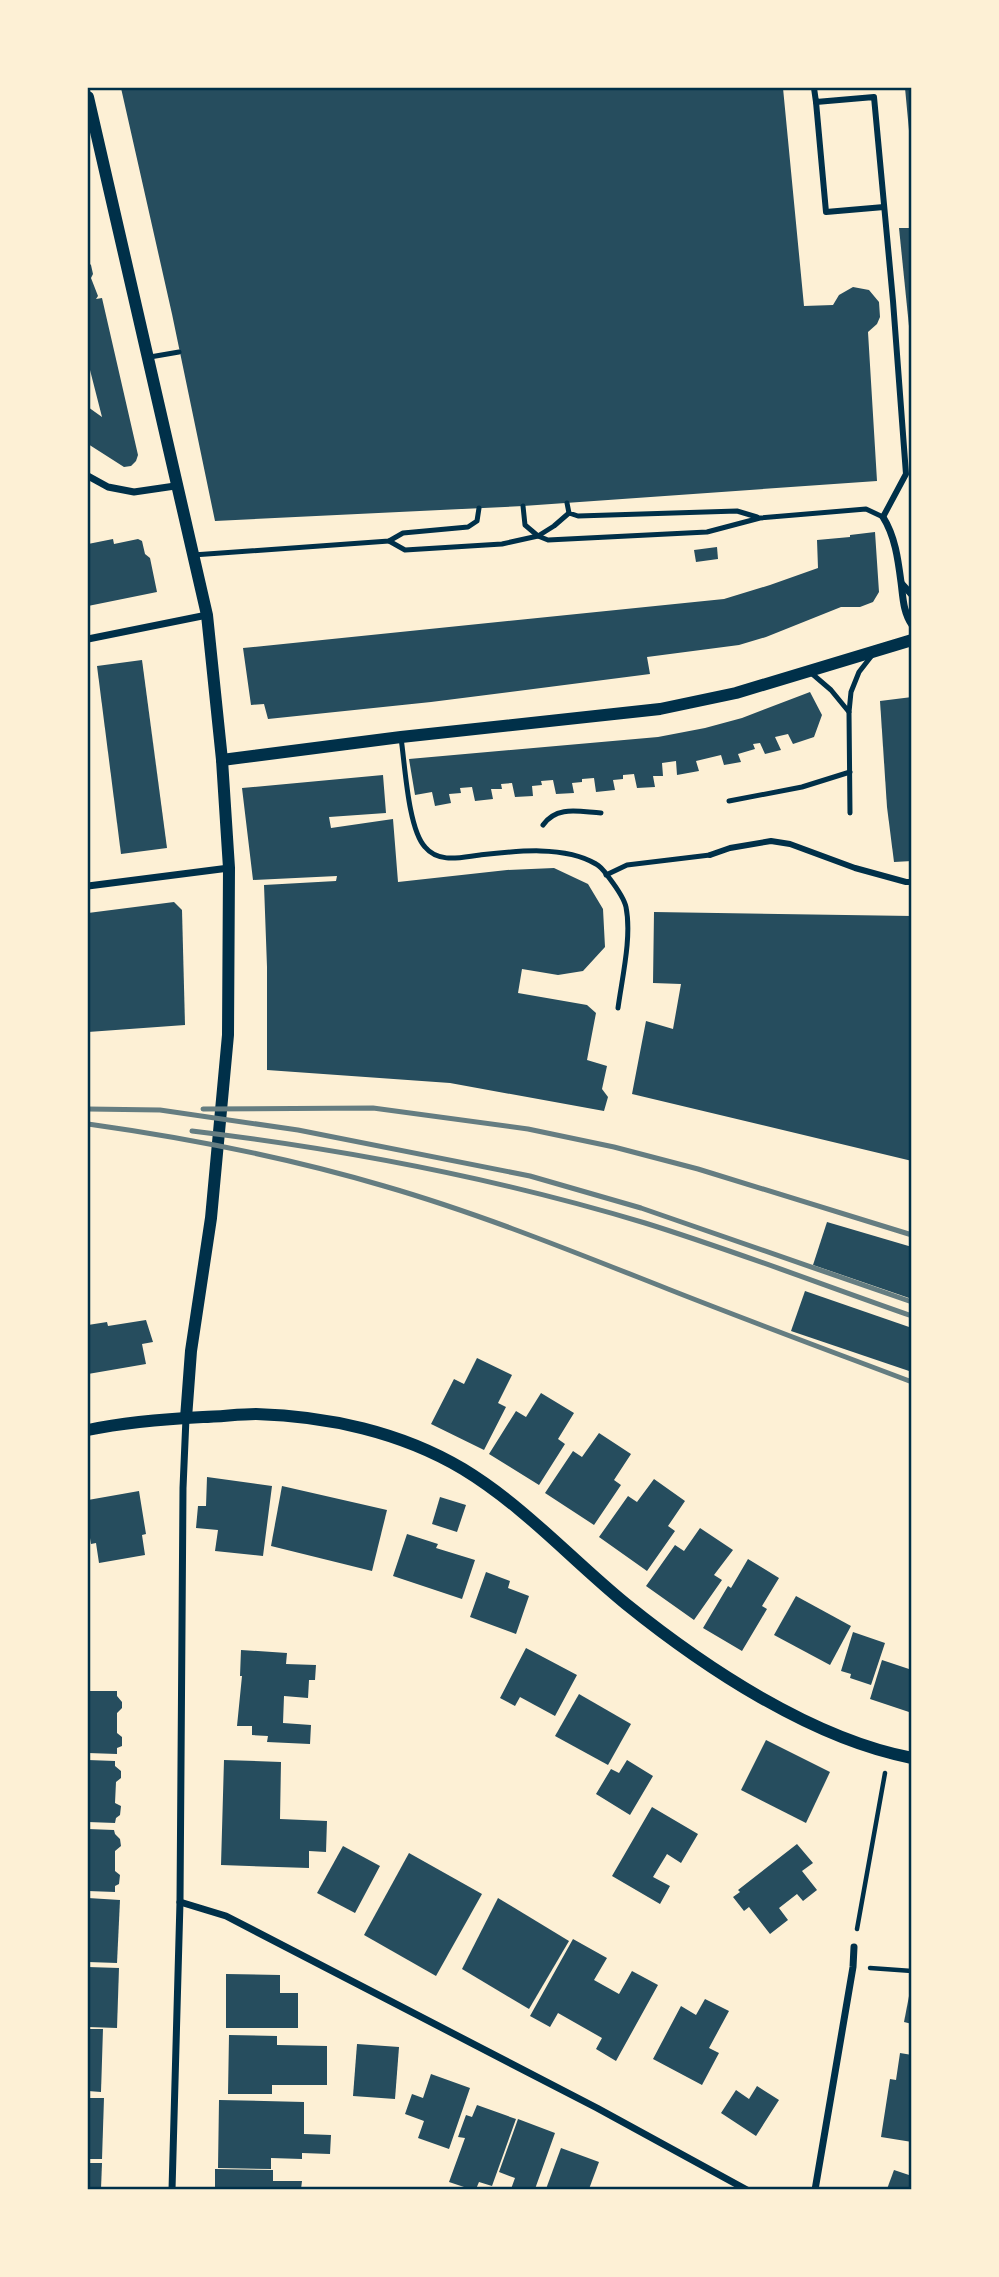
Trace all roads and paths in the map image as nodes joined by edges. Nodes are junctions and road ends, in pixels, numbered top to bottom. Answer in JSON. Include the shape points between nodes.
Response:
{"nodes":[{"id":1,"x":814,"y":88,"type":"edge"},
{"id":2,"x":88,"y":97,"type":"edge"},
{"id":3,"x":816,"y":102,"type":"junction"},
{"id":4,"x":884,"y":207,"type":"junction"},
{"id":5,"x":179,"y":352,"type":"dead end"},
{"id":6,"x":146,"y":357,"type":"junction"},
{"id":7,"x":88,"y":476,"type":"edge"},
{"id":8,"x":176,"y":486,"type":"junction"},
{"id":9,"x":567,"y":503,"type":"dead end"},
{"id":10,"x":523,"y":506,"type":"dead end"},
{"id":11,"x":479,"y":508,"type":"dead end"},
{"id":12,"x":569,"y":513,"type":"junction"},
{"id":13,"x":883,"y":517,"type":"junction"},
{"id":14,"x":760,"y":518,"type":"junction"},
{"id":15,"x":538,"y":536,"type":"junction"},
{"id":16,"x":389,"y":541,"type":"junction"},
{"id":17,"x":193,"y":555,"type":"junction"},
{"id":18,"x":901,"y":583,"type":"junction"},
{"id":19,"x":912,"y":595,"type":"edge"},
{"id":20,"x":206,"y":615,"type":"junction"},
{"id":21,"x":912,"y":625,"type":"edge"},
{"id":22,"x":88,"y":639,"type":"edge"},
{"id":23,"x":912,"y":640,"type":"edge"},
{"id":24,"x":876,"y":652,"type":"junction"},
{"id":25,"x":808,"y":671,"type":"junction"},
{"id":26,"x":849,"y":712,"type":"junction"},
{"id":27,"x":401,"y":737,"type":"junction"},
{"id":28,"x":222,"y":760,"type":"junction"},
{"id":29,"x":850,"y":772,"type":"junction"},
{"id":30,"x":729,"y":801,"type":"dead end"},
{"id":31,"x":601,"y":813,"type":"dead end"},
{"id":32,"x":850,"y":813,"type":"dead end"},
{"id":33,"x":543,"y":825,"type":"dead end"},
{"id":34,"x":710,"y":855,"type":"joint"},
{"id":35,"x":229,"y":868,"type":"junction"},
{"id":36,"x":607,"y":875,"type":"junction"},
{"id":37,"x":912,"y":882,"type":"edge"},
{"id":38,"x":88,"y":886,"type":"edge"},
{"id":39,"x":618,"y":1008,"type":"dead end"},
{"id":40,"x":186,"y":1418,"type":"junction"},
{"id":41,"x":88,"y":1430,"type":"edge"},
{"id":42,"x":912,"y":1758,"type":"edge"},
{"id":43,"x":882,"y":1782,"type":"dead end"},
{"id":44,"x":180,"y":1902,"type":"junction"},
{"id":45,"x":854,"y":1947,"type":"joint"},
{"id":46,"x":853,"y":1967,"type":"junction"},
{"id":47,"x":912,"y":1971,"type":"edge"},
{"id":48,"x":172,"y":2189,"type":"edge"},
{"id":49,"x":747,"y":2189,"type":"edge"},
{"id":50,"x":815,"y":2189,"type":"edge"}],
"edges":[{"from":1,"to":3,"type":"street"},
{"from":2,"to":6,"type":"street"},
{"from":3,"to":4,"type":"street","via":[[874,97]]},
{"from":3,"to":4,"type":"street","via":[[826,212]]},
{"from":4,"to":13,"type":"street","via":[[906,474]]},
{"from":5,"to":6,"type":"lane"},
{"from":6,"to":8,"type":"street"},
{"from":7,"to":8,"type":"street","via":[[108,487],[134,492]]},
{"from":8,"to":17,"type":"street"},
{"from":9,"to":12,"type":"lane"},
{"from":10,"to":15,"type":"lane","via":[[525,525]]},
{"from":11,"to":16,"type":"lane","via":[[477,521],[468,527],[403,533]]},
{"from":12,"to":14,"type":"lane","via":[[737,511]]},
{"from":12,"to":15,"type":"lane"},
{"from":13,"to":14,"type":"lane","via":[[866,509]]},
{"from":13,"to":18,"type":"street","via":[[891,530]]},
{"from":14,"to":15,"type":"lane","via":[[707,532],[548,540]]},
{"from":15,"to":16,"type":"lane","via":[[502,544],[405,550]]},
{"from":16,"to":17,"type":"lane"},
{"from":17,"to":20,"type":"street"},
{"from":18,"to":19,"type":"street"},
{"from":18,"to":21,"type":"street"},
{"from":20,"to":22,"type":"street"},
{"from":20,"to":28,"type":"street"},
{"from":23,"to":24,"type":"street"},
{"from":24,"to":25,"type":"street"},
{"from":24,"to":26,"type":"lane","via":[[859,672]]},
{"from":25,"to":26,"type":"lane"},
{"from":25,"to":27,"type":"street","via":[[660,709]]},
{"from":26,"to":29,"type":"lane"},
{"from":27,"to":28,"type":"street"},
{"from":27,"to":36,"type":"lane","via":[[416,829],[423,846],[434,855],[451,859],[527,851],[575,854]]},
{"from":28,"to":35,"type":"street"},
{"from":29,"to":30,"type":"lane"},
{"from":29,"to":32,"type":"lane"},
{"from":31,"to":33,"type":"lane","via":[[557,812]]},
{"from":34,"to":36,"type":"lane","via":[[627,865]]},
{"from":34,"to":37,"type":"street","via":[[771,841]]},
{"from":35,"to":38,"type":"street"},
{"from":35,"to":40,"type":"street","via":[[228,1035]]},
{"from":36,"to":39,"type":"lane","via":[[625,905],[627,932]]},
{"from":40,"to":41,"type":"street"},
{"from":40,"to":42,"type":"street","via":[[254,1414],[316,1419],[368,1429],[416,1446],[503,1496],[626,1604],[770,1703],[825,1731]]},
{"from":40,"to":44,"type":"street"},
{"from":43,"to":45,"type":"path"},
{"from":44,"to":48,"type":"street"},
{"from":44,"to":49,"type":"street","via":[[226,1916]]},
{"from":45,"to":46,"type":"street"},
{"from":46,"to":47,"type":"path"},
{"from":46,"to":50,"type":"street"}]}
